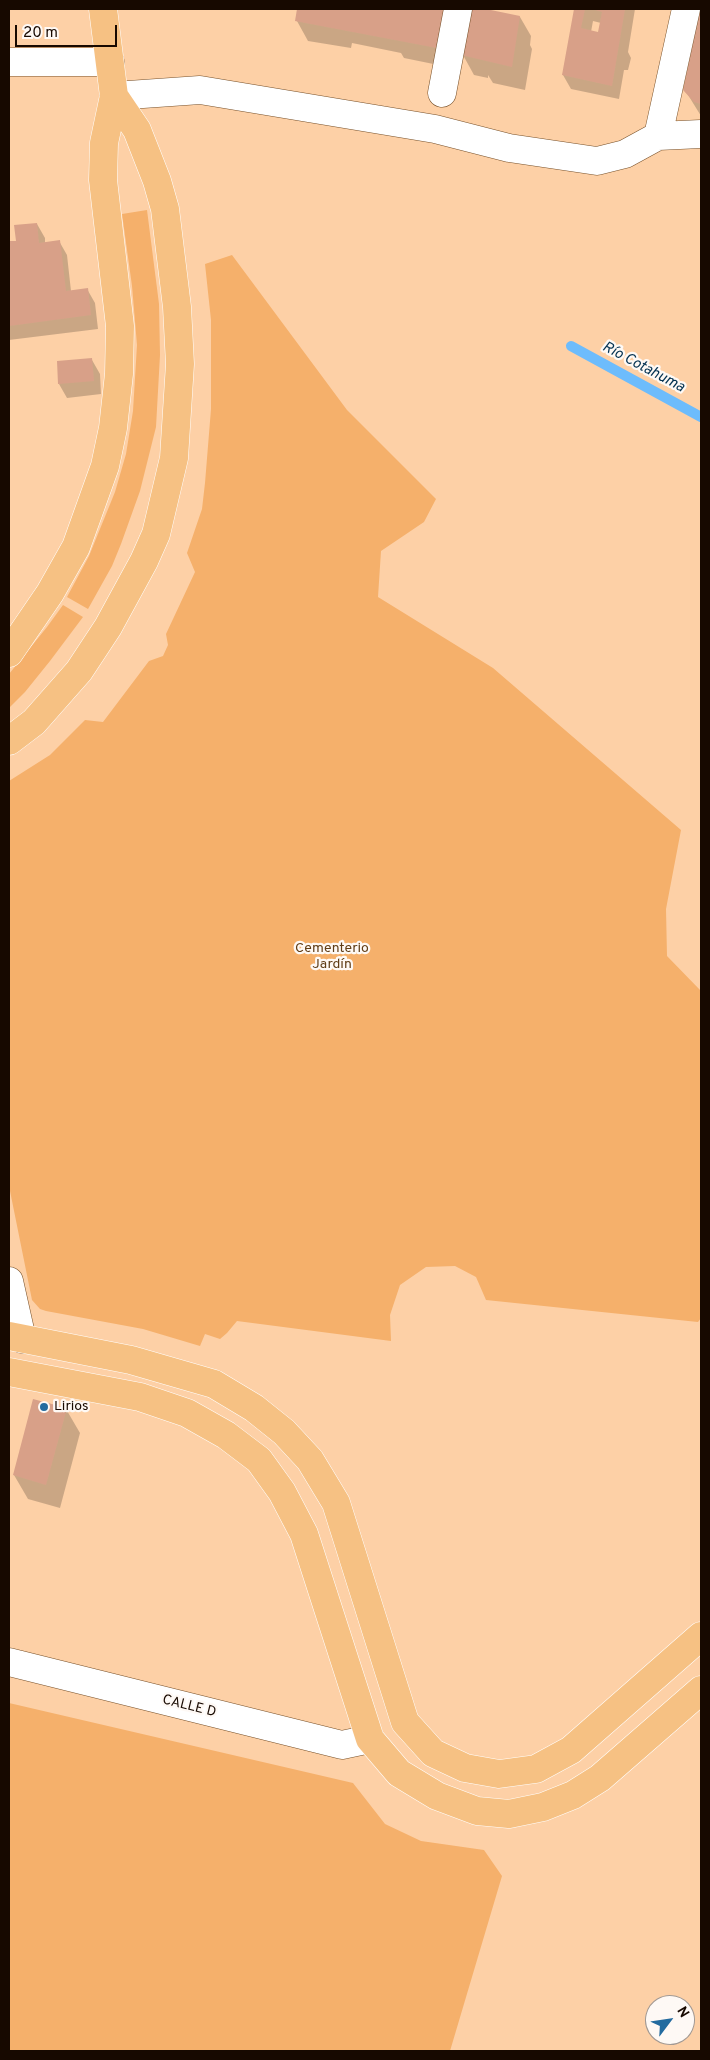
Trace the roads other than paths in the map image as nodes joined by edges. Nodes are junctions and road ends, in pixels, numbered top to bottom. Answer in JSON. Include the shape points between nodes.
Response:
{"nodes":[{"id":1,"x":458,"y":9,"type":"edge"},
{"id":2,"x":686,"y":9,"type":"edge"},
{"id":3,"x":103,"y":10,"type":"edge"},
{"id":4,"x":9,"y":62,"type":"edge"},
{"id":5,"x":110,"y":62,"type":"junction"},
{"id":6,"x":442,"y":93,"type":"dead end"},
{"id":7,"x":114,"y":96,"type":"junction"},
{"id":8,"x":701,"y":134,"type":"edge"},
{"id":9,"x":658,"y":136,"type":"junction"},
{"id":10,"x":10,"y":651,"type":"edge"},
{"id":11,"x":9,"y":741,"type":"edge"},
{"id":12,"x":9,"y":1281,"type":"edge"},
{"id":13,"x":15,"y":1338,"type":"edge"},
{"id":14,"x":12,"y":1372,"type":"edge"},
{"id":15,"x":701,"y":1636,"type":"edge"},
{"id":16,"x":9,"y":1662,"type":"edge"},
{"id":17,"x":701,"y":1690,"type":"edge"},
{"id":18,"x":405,"y":1722,"type":"junction"},
{"id":19,"x":370,"y":1739,"type":"junction"}],
"edges":[{"from":1,"to":6,"type":"street"},
{"from":2,"to":9,"type":"street"},
{"from":3,"to":5,"type":"main road"},
{"from":4,"to":5,"type":"street"},
{"from":5,"to":7,"type":"main road"},
{"from":7,"to":9,"type":"street","via":[[200,90],[435,130],[509,148],[597,161],[626,154]]},
{"from":7,"to":10,"type":"main road","via":[[104,143],[103,180],[120,326],[113,428],[105,466],[76,547],[50,593]]},
{"from":7,"to":11,"type":"main road","via":[[137,130],[165,209],[177,307],[180,364],[174,458],[156,534],[108,627],[79,672],[34,722]]},
{"from":8,"to":9,"type":"street"},
{"from":12,"to":13,"type":"street"},
{"from":13,"to":14,"type":"main road"},
{"from":13,"to":18,"type":"main road","via":[[131,1360],[214,1384],[254,1408],[284,1432],[310,1460],[336,1503]]},
{"from":14,"to":19,"type":"main road","via":[[140,1397],[187,1413],[226,1435],[259,1460],[282,1492],[304,1534]]},
{"from":15,"to":18,"type":"main road","via":[[571,1750],[536,1769],[499,1774],[465,1768],[433,1753]]},
{"from":16,"to":19,"type":"street","name":"CALLE D","via":[[342,1745]]},
{"from":17,"to":19,"type":"main road","via":[[600,1778],[543,1808],[509,1814],[477,1811],[437,1796],[399,1773]]},
{"from":18,"to":19,"type":"main road"}]}
